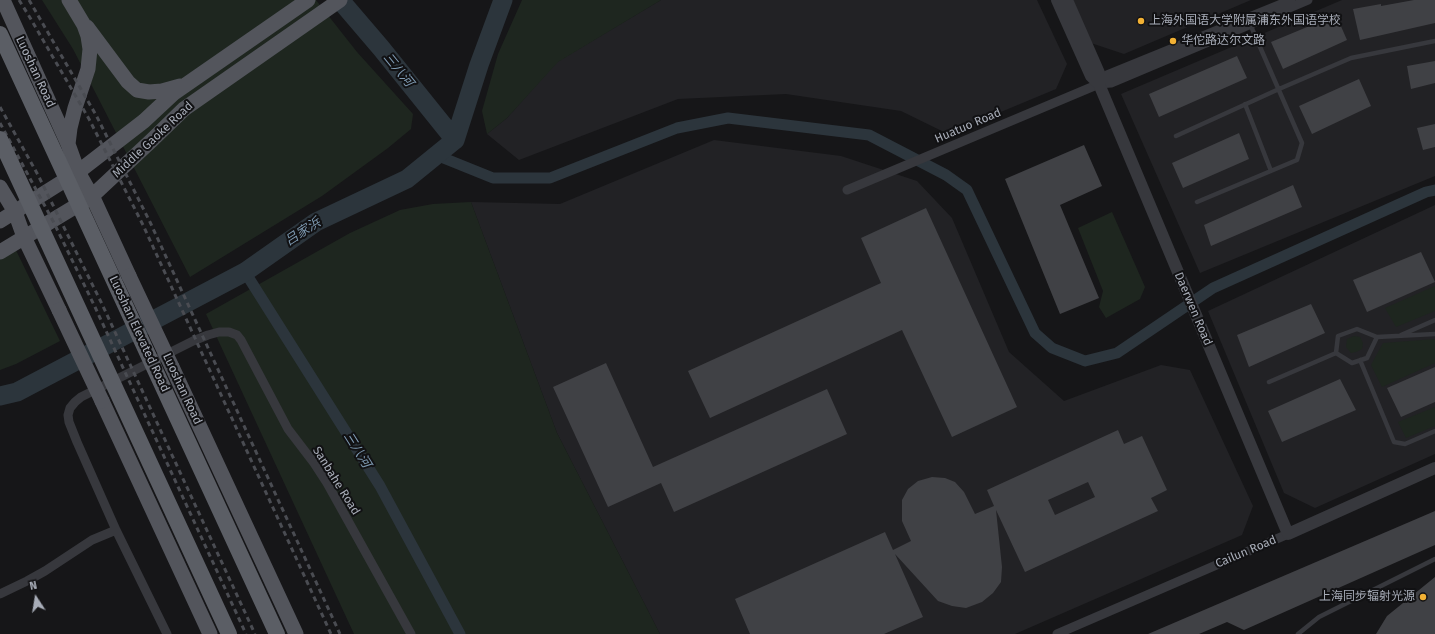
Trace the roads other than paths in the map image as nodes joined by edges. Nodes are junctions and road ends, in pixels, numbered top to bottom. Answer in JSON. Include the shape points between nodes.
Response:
{"nodes":[{"id":1,"x":3,"y":0,"type":"edge"},
{"id":2,"x":308,"y":0,"type":"edge"},
{"id":3,"x":340,"y":0,"type":"edge"},
{"id":4,"x":1057,"y":0,"type":"edge"},
{"id":5,"x":1067,"y":0,"type":"edge"},
{"id":6,"x":1291,"y":0,"type":"edge"},
{"id":7,"x":1308,"y":0,"type":"edge"},
{"id":8,"x":72,"y":5,"type":"edge"},
{"id":9,"x":1250,"y":24,"type":"junction"},
{"id":10,"x":0,"y":34,"type":"edge"},
{"id":11,"x":1435,"y":41,"type":"edge"},
{"id":12,"x":187,"y":84,"type":"junction"},
{"id":13,"x":1099,"y":84,"type":"junction"},
{"id":14,"x":1279,"y":89,"type":"junction"},
{"id":15,"x":1245,"y":104,"type":"junction"},
{"id":16,"x":1176,"y":136,"type":"dead end"},
{"id":17,"x":0,"y":139,"type":"edge"},
{"id":18,"x":68,"y":144,"type":"junction"},
{"id":19,"x":1271,"y":171,"type":"junction"},
{"id":20,"x":78,"y":172,"type":"junction"},
{"id":21,"x":0,"y":187,"type":"edge"},
{"id":22,"x":847,"y":190,"type":"dead end"},
{"id":23,"x":91,"y":197,"type":"junction"},
{"id":24,"x":1197,"y":202,"type":"dead end"},
{"id":25,"x":14,"y":212,"type":"junction"},
{"id":26,"x":0,"y":221,"type":"edge"},
{"id":27,"x":24,"y":237,"type":"junction"},
{"id":28,"x":0,"y":252,"type":"edge"},
{"id":29,"x":1435,"y":320,"type":"edge"},
{"id":30,"x":1435,"y":334,"type":"edge"},
{"id":31,"x":1398,"y":336,"type":"junction"},
{"id":32,"x":1377,"y":337,"type":"junction"},
{"id":33,"x":1336,"y":353,"type":"junction"},
{"id":34,"x":1360,"y":360,"type":"junction"},
{"id":35,"x":1269,"y":382,"type":"dead end"},
{"id":36,"x":1435,"y":432,"type":"edge"},
{"id":37,"x":1435,"y":468,"type":"edge"},
{"id":38,"x":116,"y":530,"type":"junction"},
{"id":39,"x":1288,"y":534,"type":"junction"},
{"id":40,"x":1435,"y":559,"type":"edge"},
{"id":41,"x":0,"y":594,"type":"edge"},
{"id":42,"x":167,"y":634,"type":"edge"},
{"id":43,"x":210,"y":634,"type":"edge"},
{"id":44,"x":229,"y":634,"type":"edge"},
{"id":45,"x":278,"y":634,"type":"edge"},
{"id":46,"x":296,"y":634,"type":"edge"},
{"id":47,"x":411,"y":634,"type":"edge"},
{"id":48,"x":1057,"y":634,"type":"edge"},
{"id":49,"x":1298,"y":634,"type":"edge"}],
"edges":[{"from":1,"to":18,"type":"main road","name":"Luoshan Road"},
{"from":2,"to":12,"type":"main road","name":"Middle Gaoke Road"},
{"from":3,"to":23,"type":"main road","name":"Middle Gaoke Road","via":[[184,109]]},
{"from":4,"to":13,"type":"street","name":"Daerwen Road","via":[[1091,76]]},
{"from":5,"to":13,"type":"street","name":"Daerwen Road","via":[[1099,73]]},
{"from":6,"to":13,"type":"street","name":"Huatuo Road","via":[[1107,76]]},
{"from":7,"to":9,"type":"street","name":"Huatuo Road"},
{"from":8,"to":12,"type":"main road","via":[[128,82],[137,90],[162,91]]},
{"from":8,"to":18,"type":"main road","name":"Luoshan Road","via":[[84,25],[90,49],[88,69],[73,115]]},
{"from":9,"to":13,"type":"street","name":"Huatuo Road","via":[[1111,83]]},
{"from":9,"to":14,"type":"lane"},
{"from":10,"to":45,"type":"highway","name":"Luoshan Elevated Road","bridge":true},
{"from":11,"to":14,"type":"lane","via":[[1352,58]]},
{"from":12,"to":20,"type":"main road","name":"Middle Gaoke Road"},
{"from":13,"to":22,"type":"street","name":"Huatuo Road"},
{"from":13,"to":39,"type":"street","name":"Daerwen Road"},
{"from":14,"to":15,"type":"lane"},
{"from":14,"to":19,"type":"lane","via":[[1302,143],[1297,160]]},
{"from":15,"to":16,"type":"lane"},
{"from":15,"to":19,"type":"lane"},
{"from":17,"to":44,"type":"highway","bridge":true},
{"from":18,"to":20,"type":"main road","name":"Luoshan Road"},
{"from":19,"to":24,"type":"lane"},
{"from":20,"to":23,"type":"main road","name":"Luoshan Road"},
{"from":20,"to":25,"type":"main road","name":"Middle Gaoke Road"},
{"from":21,"to":25,"type":"main road"},
{"from":23,"to":27,"type":"main road","name":"Middle Gaoke Road"},
{"from":23,"to":46,"type":"main road","name":"Luoshan Road","bridge":true},
{"from":25,"to":26,"type":"main road","name":"Middle Gaoke Road"},
{"from":25,"to":27,"type":"main road"},
{"from":27,"to":28,"type":"main road","name":"Middle Gaoke Road"},
{"from":27,"to":43,"type":"main road","bridge":true},
{"from":29,"to":31,"type":"lane"},
{"from":30,"to":31,"type":"lane"},
{"from":31,"to":32,"type":"lane"},
{"from":32,"to":33,"type":"lane","via":[[1357,329],[1338,336]]},
{"from":32,"to":34,"type":"lane","via":[[1367,358]]},
{"from":33,"to":34,"type":"lane","via":[[1352,364]]},
{"from":33,"to":35,"type":"lane"},
{"from":34,"to":36,"type":"lane","via":[[1394,442],[1405,444]]},
{"from":37,"to":39,"type":"street","name":"Cailun Road"},
{"from":38,"to":41,"type":"street","via":[[92,540],[39,574]]},
{"from":38,"to":42,"type":"street"},
{"from":38,"to":47,"type":"street","name":"Sanbahe Road","via":[[72,431],[68,415],[70,408],[81,397],[193,340],[219,332],[229,332],[241,340],[288,429],[314,463]]},
{"from":39,"to":48,"type":"street","name":"Cailun Road"},
{"from":40,"to":49,"type":"lane","via":[[1319,617]]}]}
